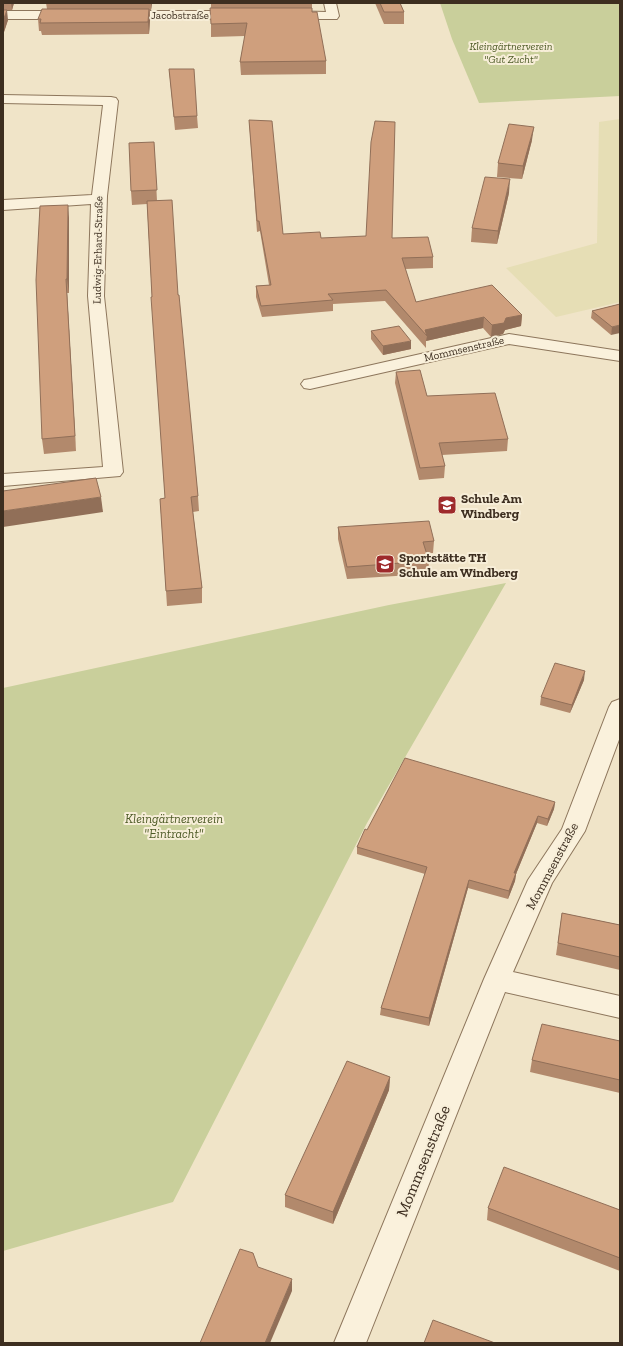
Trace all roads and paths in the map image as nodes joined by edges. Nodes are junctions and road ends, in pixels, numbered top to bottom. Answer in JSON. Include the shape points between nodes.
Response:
{"nodes":[{"id":1,"x":34,"y":3,"type":"edge"},
{"id":2,"x":330,"y":3,"type":"edge"},
{"id":3,"x":3,"y":15,"type":"edge"},
{"id":4,"x":29,"y":15,"type":"junction"},
{"id":5,"x":81,"y":15,"type":"edge"},
{"id":6,"x":110,"y":15,"type":"edge"},
{"id":7,"x":254,"y":15,"type":"edge"},
{"id":8,"x":278,"y":15,"type":"edge"},
{"id":9,"x":3,"y":99,"type":"edge"},
{"id":10,"x":99,"y":199,"type":"junction"},
{"id":11,"x":3,"y":205,"type":"edge"},
{"id":12,"x":620,"y":356,"type":"edge"},
{"id":13,"x":310,"y":384,"type":"dead end"},
{"id":14,"x":3,"y":480,"type":"edge"},
{"id":15,"x":620,"y":707,"type":"edge"},
{"id":16,"x":497,"y":979,"type":"junction"},
{"id":17,"x":620,"y":1007,"type":"edge"},
{"id":18,"x":350,"y":1343,"type":"edge"}],
"edges":[{"from":1,"to":4,"type":"street"},
{"from":2,"to":8,"type":"street","via":[[333,16]]},
{"from":3,"to":4,"type":"street"},
{"from":4,"to":5,"type":"street"},
{"from":6,"to":7,"type":"street","name":"Jacobstraße"},
{"from":9,"to":10,"type":"street","name":"Ludwig-Erhard-Straße","via":[[111,101]]},
{"from":10,"to":11,"type":"street"},
{"from":10,"to":14,"type":"street","name":"Ludwig-Erhard-Straße","via":[[96,296],[113,472]]},
{"from":12,"to":13,"type":"street","name":"Mommsenstraße","via":[[509,339]]},
{"from":15,"to":16,"type":"street","name":"Mommsenstraße","via":[[573,831],[541,880]]},
{"from":16,"to":17,"type":"street"},
{"from":16,"to":18,"type":"street","name":"Mommsenstraße"}]}
